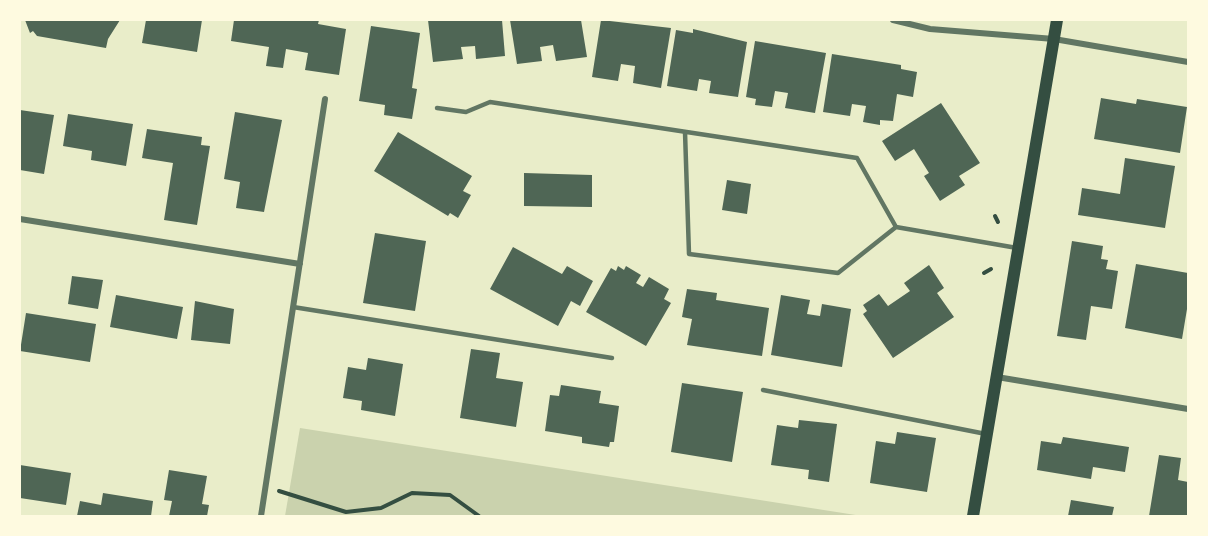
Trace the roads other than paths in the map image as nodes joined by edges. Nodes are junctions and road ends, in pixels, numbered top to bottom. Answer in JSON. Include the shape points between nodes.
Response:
{"nodes":[{"id":1,"x":893,"y":20,"type":"edge"},
{"id":2,"x":1057,"y":20,"type":"edge"},
{"id":3,"x":1054,"y":39,"type":"junction"},
{"id":4,"x":1188,"y":62,"type":"edge"},
{"id":5,"x":325,"y":99,"type":"dead end"},
{"id":6,"x":437,"y":108,"type":"dead end"},
{"id":7,"x":685,"y":132,"type":"junction"},
{"id":8,"x":20,"y":219,"type":"edge"},
{"id":9,"x":896,"y":227,"type":"junction"},
{"id":10,"x":1017,"y":248,"type":"junction"},
{"id":11,"x":300,"y":264,"type":"junction"},
{"id":12,"x":293,"y":307,"type":"junction"},
{"id":13,"x":612,"y":358,"type":"dead end"},
{"id":14,"x":996,"y":377,"type":"junction"},
{"id":15,"x":763,"y":390,"type":"dead end"},
{"id":16,"x":1188,"y":409,"type":"edge"},
{"id":17,"x":986,"y":434,"type":"junction"},
{"id":18,"x":261,"y":516,"type":"edge"},
{"id":19,"x":973,"y":516,"type":"edge"}],
"edges":[{"from":1,"to":3,"type":"street","via":[[930,29]]},
{"from":2,"to":3,"type":"main road"},
{"from":3,"to":4,"type":"street"},
{"from":3,"to":10,"type":"main road"},
{"from":5,"to":11,"type":"street"},
{"from":6,"to":7,"type":"lane","via":[[466,112],[490,102]]},
{"from":7,"to":9,"type":"lane","via":[[857,158]]},
{"from":7,"to":9,"type":"lane","via":[[689,254],[837,273]]},
{"from":8,"to":11,"type":"street"},
{"from":9,"to":10,"type":"lane"},
{"from":10,"to":14,"type":"main road"},
{"from":11,"to":12,"type":"street"},
{"from":12,"to":13,"type":"lane"},
{"from":12,"to":18,"type":"street"},
{"from":14,"to":16,"type":"street"},
{"from":14,"to":17,"type":"main road"},
{"from":15,"to":17,"type":"lane"},
{"from":17,"to":19,"type":"main road"}]}
